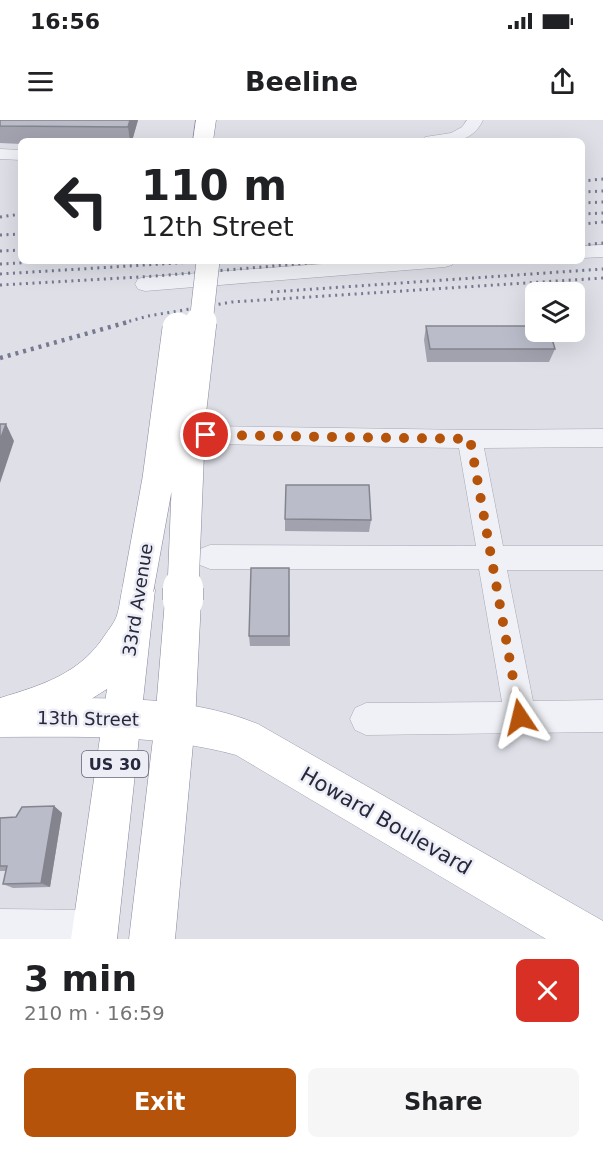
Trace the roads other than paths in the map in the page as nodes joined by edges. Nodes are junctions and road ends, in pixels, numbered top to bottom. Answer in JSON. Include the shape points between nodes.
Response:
{"nodes":[{"id":1,"x":206,"y":120,"type":"edge"},
{"id":2,"x":225,"y":120,"type":"edge"},
{"id":3,"x":475,"y":120,"type":"edge"},
{"id":4,"x":203,"y":138,"type":"edge"},
{"id":5,"x":223,"y":138,"type":"edge"},
{"id":6,"x":451,"y":138,"type":"edge"},
{"id":7,"x":0,"y":154,"type":"edge"},
{"id":8,"x":18,"y":155,"type":"edge"},
{"id":9,"x":603,"y":251,"type":"edge"},
{"id":10,"x":585,"y":252,"type":"edge"},
{"id":11,"x":187,"y":264,"type":"edge"},
{"id":12,"x":208,"y":264,"type":"edge"},
{"id":13,"x":406,"y":264,"type":"edge"},
{"id":14,"x":145,"y":284,"type":"dead end"},
{"id":15,"x":206,"y":435,"type":"dead end"},
{"id":16,"x":603,"y":438,"type":"edge"},
{"id":17,"x":470,"y":439,"type":"junction"},
{"id":18,"x":210,"y":557,"type":"dead end"},
{"id":19,"x":490,"y":557,"type":"junction"},
{"id":20,"x":603,"y":558,"type":"edge"},
{"id":21,"x":136,"y":606,"type":"junction"},
{"id":22,"x":603,"y":716,"type":"edge"},
{"id":23,"x":0,"y":717,"type":"edge"},
{"id":24,"x":520,"y":717,"type":"junction"},
{"id":25,"x":366,"y":719,"type":"dead end"},
{"id":26,"x":120,"y":720,"type":"junction"},
{"id":27,"x":175,"y":722,"type":"junction"},
{"id":28,"x":0,"y":928,"type":"edge"},
{"id":29,"x":95,"y":934,"type":"edge"},
{"id":30,"x":152,"y":939,"type":"edge"},
{"id":31,"x":590,"y":939,"type":"edge"}],
"edges":[{"from":1,"to":4,"type":"main road"},
{"from":2,"to":5,"type":"main road"},
{"from":3,"to":6,"type":"street","via":[[472,127]]},
{"from":7,"to":8,"type":"street"},
{"from":9,"to":10,"type":"street"},
{"from":11,"to":21,"type":"main road","name":"33rd Avenue","number":"US 30","bridge":true,"via":[[158,479]]},
{"from":12,"to":27,"type":"main road","name":"33rd Avenue","number":"US 30","bridge":true,"via":[[190,417]]},
{"from":13,"to":14,"type":"street"},
{"from":15,"to":17,"type":"street"},
{"from":16,"to":17,"type":"street"},
{"from":17,"to":19,"type":"street"},
{"from":18,"to":19,"type":"street"},
{"from":19,"to":20,"type":"street"},
{"from":19,"to":24,"type":"street"},
{"from":21,"to":23,"type":"main road","via":[[118,649],[80,689]]},
{"from":21,"to":26,"type":"main road","name":"33rd Avenue","number":"US 30"},
{"from":22,"to":24,"type":"street"},
{"from":23,"to":26,"type":"main road","name":"13th Street"},
{"from":24,"to":25,"type":"street"},
{"from":26,"to":27,"type":"main road","name":"13th Street"},
{"from":26,"to":29,"type":"main road","name":"33rd Avenue","number":"US 30"},
{"from":27,"to":30,"type":"main road","name":"33rd Avenue","number":"US 30"},
{"from":27,"to":31,"type":"main road","name":"Howard Boulevard","via":[[244,738]]},
{"from":28,"to":29,"type":"street"}]}
